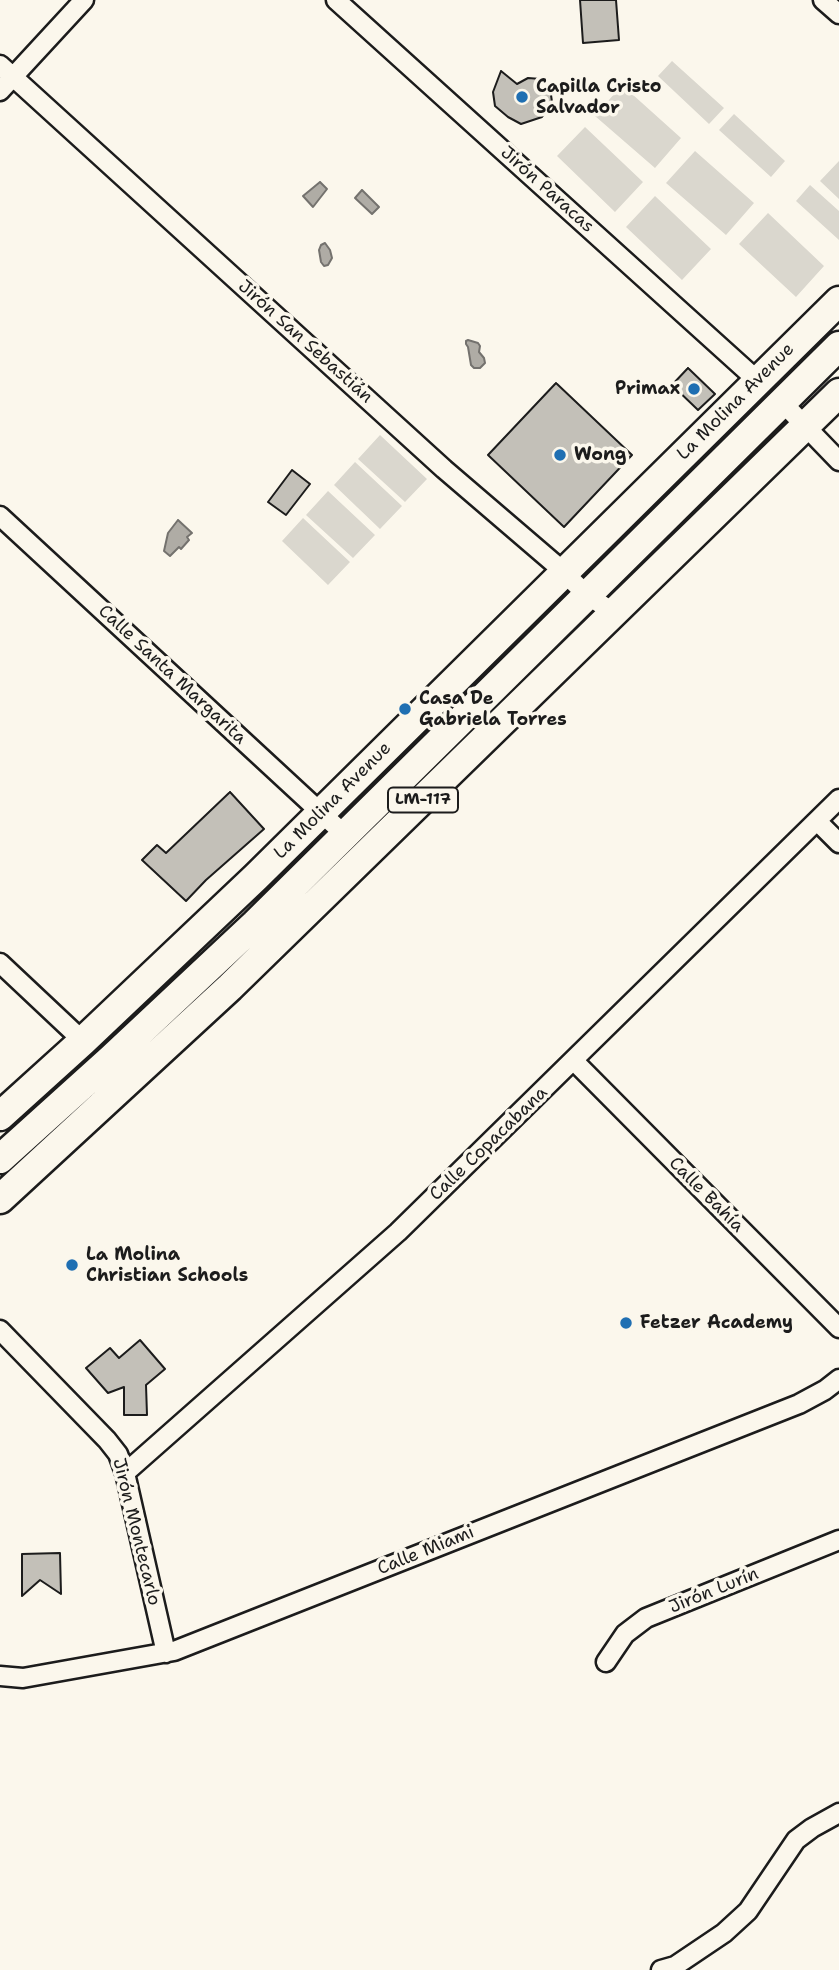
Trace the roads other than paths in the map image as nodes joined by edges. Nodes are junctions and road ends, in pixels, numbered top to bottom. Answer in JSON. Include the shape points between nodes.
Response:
{"nodes":[{"id":1,"x":84,"y":0,"type":"edge"},
{"id":2,"x":336,"y":0,"type":"edge"},
{"id":3,"x":823,"y":0,"type":"edge"},
{"id":4,"x":839,"y":15,"type":"edge"},
{"id":5,"x":6,"y":71,"type":"edge"},
{"id":6,"x":0,"y":90,"type":"edge"},
{"id":7,"x":839,"y":301,"type":"edge"},
{"id":8,"x":839,"y":346,"type":"edge"},
{"id":9,"x":758,"y":381,"type":"junction"},
{"id":10,"x":839,"y":393,"type":"edge"},
{"id":11,"x":782,"y":402,"type":"junction"},
{"id":12,"x":806,"y":426,"type":"junction"},
{"id":13,"x":696,"y":441,"type":"junction"},
{"id":14,"x":839,"y":461,"type":"edge"},
{"id":15,"x":681,"y":500,"type":"junction"},
{"id":16,"x":0,"y":516,"type":"edge"},
{"id":17,"x":564,"y":572,"type":"junction"},
{"id":18,"x":586,"y":594,"type":"junction"},
{"id":19,"x":614,"y":613,"type":"junction"},
{"id":20,"x":839,"y":799,"type":"edge"},
{"id":21,"x":322,"y":813,"type":"junction"},
{"id":22,"x":817,"y":821,"type":"junction"},
{"id":23,"x":344,"y":834,"type":"junction"},
{"id":24,"x":839,"y":844,"type":"edge"},
{"id":25,"x":0,"y":963,"type":"edge"},
{"id":26,"x":83,"y":1041,"type":"junction"},
{"id":27,"x":574,"y":1061,"type":"junction"},
{"id":28,"x":0,"y":1116,"type":"edge"},
{"id":29,"x":0,"y":1159,"type":"edge"},
{"id":30,"x":0,"y":1199,"type":"edge"},
{"id":31,"x":839,"y":1328,"type":"edge"},
{"id":32,"x":0,"y":1330,"type":"edge"},
{"id":33,"x":839,"y":1379,"type":"edge"},
{"id":34,"x":125,"y":1473,"type":"junction"},
{"id":35,"x":839,"y":1540,"type":"edge"},
{"id":36,"x":166,"y":1653,"type":"junction"},
{"id":37,"x":606,"y":1662,"type":"dead end"},
{"id":38,"x":0,"y":1676,"type":"edge"},
{"id":39,"x":839,"y":1813,"type":"edge"},
{"id":40,"x":661,"y":1970,"type":"edge"}],
"edges":[{"from":1,"to":5,"type":"street"},
{"from":2,"to":9,"type":"street","name":"Jirón Paracas"},
{"from":3,"to":4,"type":"street"},
{"from":5,"to":6,"type":"street"},
{"from":5,"to":17,"type":"street","name":"Jirón San Sebastián","via":[[444,469]]},
{"from":7,"to":9,"type":"main road","name":"La Molina Avenue"},
{"from":8,"to":9,"type":"main road"},
{"from":8,"to":11,"type":"main road","name":"La Molina Avenue","number":"LM-117"},
{"from":9,"to":13,"type":"main road","name":"La Molina Avenue"},
{"from":10,"to":12,"type":"main road","number":"LM-117"},
{"from":11,"to":12,"type":"street"},
{"from":11,"to":15,"type":"main road","name":"La Molina Avenue","number":"LM-117"},
{"from":12,"to":14,"type":"street"},
{"from":12,"to":19,"type":"main road","number":"LM-117"},
{"from":13,"to":15,"type":"main road"},
{"from":13,"to":17,"type":"main road","name":"La Molina Avenue"},
{"from":15,"to":18,"type":"main road","name":"La Molina Avenue","number":"LM-117"},
{"from":16,"to":21,"type":"street","name":"Calle Santa Margarita"},
{"from":17,"to":18,"type":"street","name":"Jirón San Sebastián"},
{"from":17,"to":21,"type":"main road","name":"La Molina Avenue"},
{"from":18,"to":19,"type":"street","name":"Jirón San Sebastián"},
{"from":18,"to":23,"type":"main road","name":"La Molina Avenue","number":"LM-117"},
{"from":19,"to":30,"type":"main road","number":"LM-117","via":[[230,987]]},
{"from":20,"to":22,"type":"street","name":"Calle Copacabana"},
{"from":21,"to":23,"type":"street","name":"Calle Santa Margarita"},
{"from":21,"to":26,"type":"main road","name":"La Molina Avenue"},
{"from":22,"to":24,"type":"street"},
{"from":22,"to":27,"type":"street","name":"Calle Copacabana"},
{"from":23,"to":29,"type":"main road","name":"La Molina Avenue","number":"LM-117","via":[[255,924]]},
{"from":25,"to":26,"type":"street"},
{"from":26,"to":28,"type":"main road","name":"La Molina Avenue"},
{"from":27,"to":31,"type":"street","name":"Calle Bahía"},
{"from":27,"to":34,"type":"street","name":"Calle Copacabana","via":[[397,1232]]},
{"from":32,"to":34,"type":"street","name":"Jirón Montecarlo","via":[[113,1447]]},
{"from":33,"to":36,"type":"street","name":"Calle Miami","via":[[799,1404]]},
{"from":34,"to":36,"type":"street","name":"Jirón Montecarlo"},
{"from":35,"to":37,"type":"street","name":"Jirón Lurín","via":[[646,1618],[625,1634]]},
{"from":36,"to":38,"type":"street","name":"Calle Miami","via":[[23,1678]]},
{"from":39,"to":40,"type":"street","via":[[796,1840],[748,1911],[724,1933],[675,1966]]}]}
